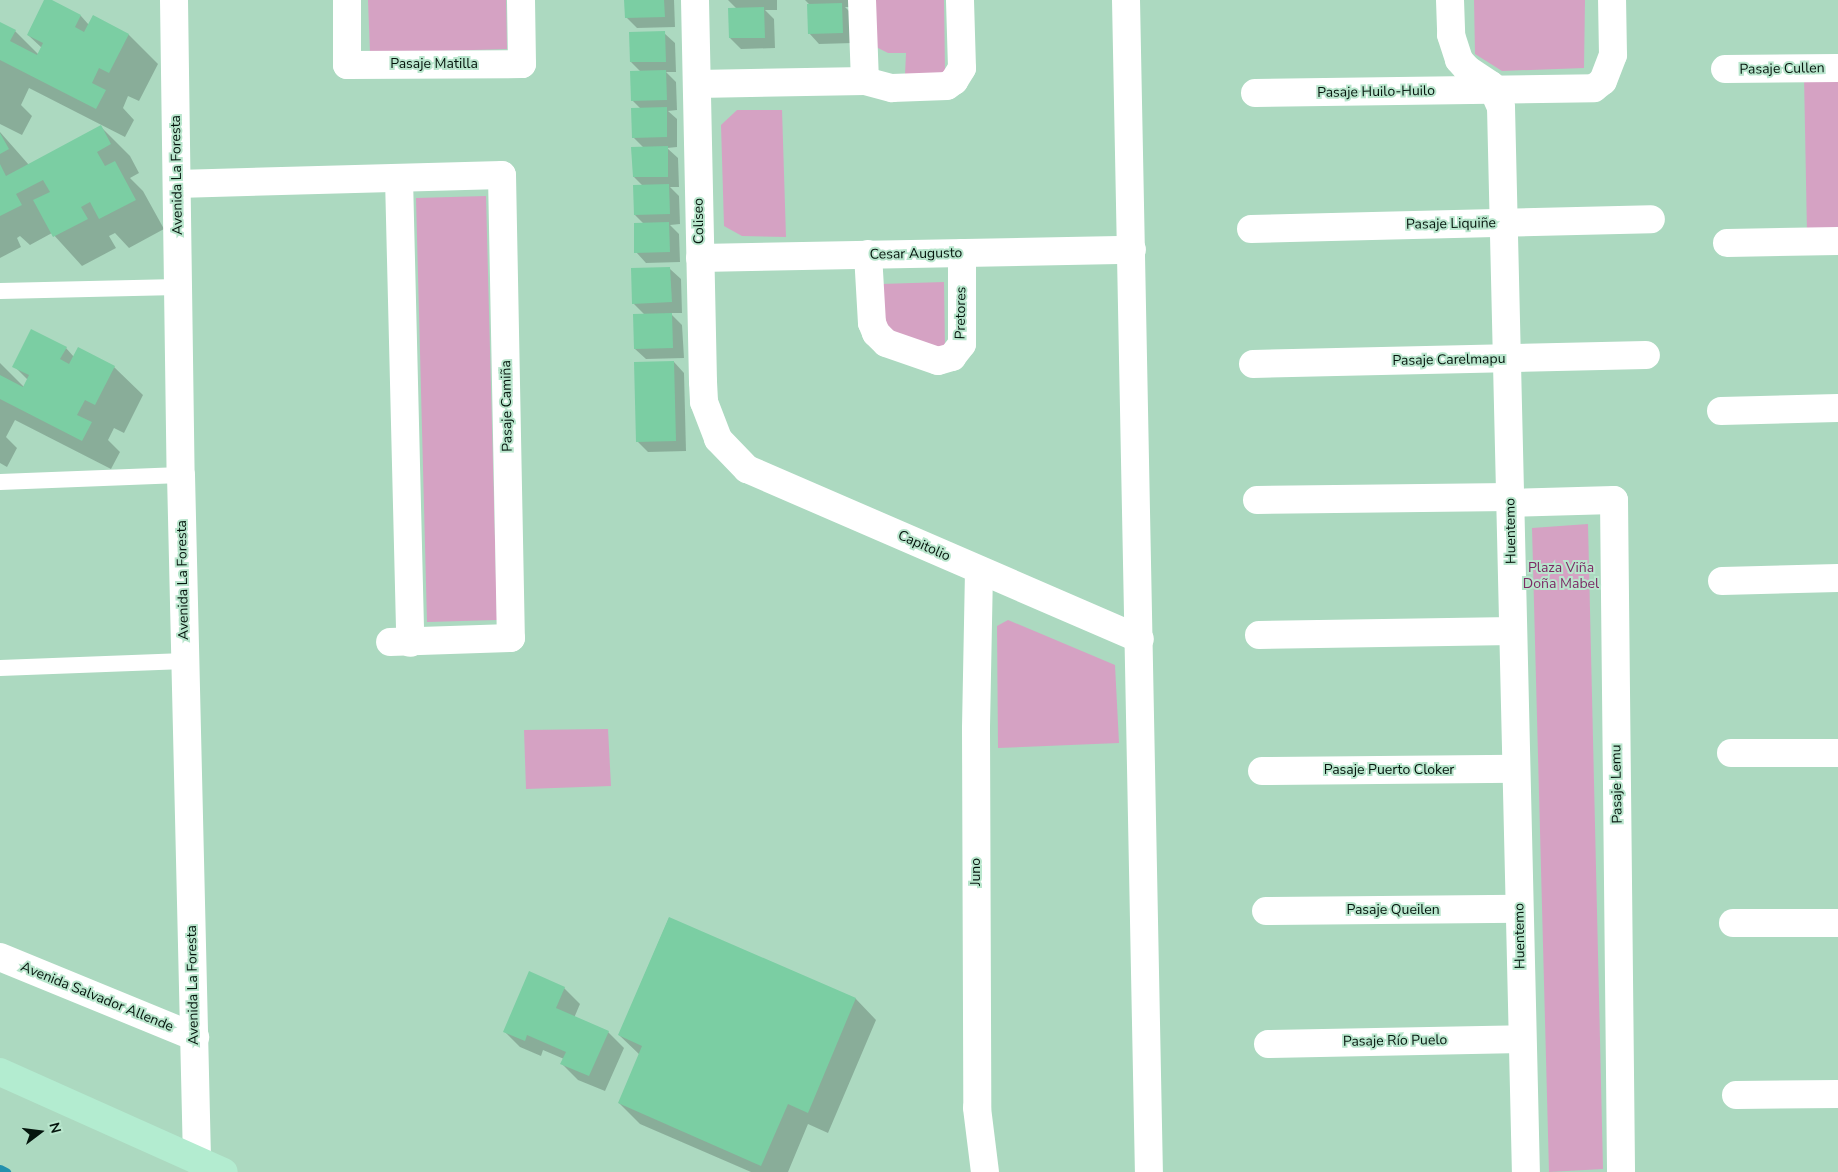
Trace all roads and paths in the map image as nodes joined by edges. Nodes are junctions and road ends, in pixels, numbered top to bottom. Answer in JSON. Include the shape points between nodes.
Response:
{"nodes":[{"id":1,"x":174,"y":0,"type":"edge"},
{"id":2,"x":347,"y":0,"type":"edge"},
{"id":3,"x":521,"y":0,"type":"edge"},
{"id":4,"x":695,"y":0,"type":"edge"},
{"id":5,"x":862,"y":0,"type":"edge"},
{"id":6,"x":960,"y":0,"type":"edge"},
{"id":7,"x":1126,"y":0,"type":"edge"},
{"id":8,"x":1450,"y":0,"type":"edge"},
{"id":9,"x":1612,"y":0,"type":"edge"},
{"id":10,"x":1838,"y":68,"type":"edge"},
{"id":11,"x":1725,"y":69,"type":"dead end"},
{"id":12,"x":865,"y":81,"type":"junction"},
{"id":13,"x":697,"y":84,"type":"junction"},
{"id":14,"x":1496,"y":91,"type":"junction"},
{"id":15,"x":1255,"y":93,"type":"dead end"},
{"id":16,"x":400,"y":178,"type":"junction"},
{"id":17,"x":177,"y":184,"type":"junction"},
{"id":18,"x":1651,"y":219,"type":"dead end"},
{"id":19,"x":1503,"y":223,"type":"junction"},
{"id":20,"x":1251,"y":229,"type":"dead end"},
{"id":21,"x":1838,"y":241,"type":"edge"},
{"id":22,"x":1727,"y":243,"type":"dead end"},
{"id":23,"x":1132,"y":250,"type":"junction"},
{"id":24,"x":962,"y":253,"type":"junction"},
{"id":25,"x":868,"y":254,"type":"junction"},
{"id":26,"x":700,"y":258,"type":"junction"},
{"id":27,"x":178,"y":287,"type":"junction"},
{"id":28,"x":0,"y":291,"type":"edge"},
{"id":29,"x":1646,"y":356,"type":"dead end"},
{"id":30,"x":1507,"y":359,"type":"junction"},
{"id":31,"x":1253,"y":364,"type":"dead end"},
{"id":32,"x":1838,"y":408,"type":"edge"},
{"id":33,"x":1721,"y":411,"type":"dead end"},
{"id":34,"x":718,"y":439,"type":"joint"},
{"id":35,"x":180,"y":475,"type":"junction"},
{"id":36,"x":0,"y":482,"type":"edge"},
{"id":37,"x":1257,"y":500,"type":"dead end"},
{"id":38,"x":1510,"y":500,"type":"junction"},
{"id":39,"x":979,"y":570,"type":"junction"},
{"id":40,"x":1838,"y":578,"type":"edge"},
{"id":41,"x":1722,"y":581,"type":"dead end"},
{"id":42,"x":1513,"y":631,"type":"junction"},
{"id":43,"x":1259,"y":635,"type":"dead end"},
{"id":44,"x":1140,"y":639,"type":"junction"},
{"id":45,"x":185,"y":661,"type":"junction"},
{"id":46,"x":0,"y":668,"type":"edge"},
{"id":47,"x":1731,"y":753,"type":"dead end"},
{"id":48,"x":1838,"y":753,"type":"edge"},
{"id":49,"x":1516,"y":769,"type":"junction"},
{"id":50,"x":1262,"y":771,"type":"dead end"},
{"id":51,"x":1520,"y":909,"type":"junction"},
{"id":52,"x":1266,"y":911,"type":"dead end"},
{"id":53,"x":1733,"y":923,"type":"dead end"},
{"id":54,"x":1838,"y":923,"type":"edge"},
{"id":55,"x":0,"y":957,"type":"edge"},
{"id":56,"x":194,"y":1037,"type":"junction"},
{"id":57,"x":1522,"y":1039,"type":"junction"},
{"id":58,"x":1268,"y":1044,"type":"dead end"},
{"id":59,"x":0,"y":1072,"type":"edge"},
{"id":60,"x":1838,"y":1094,"type":"edge"},
{"id":61,"x":1736,"y":1095,"type":"dead end"},
{"id":62,"x":197,"y":1160,"type":"junction"},
{"id":63,"x":224,"y":1172,"type":"edge"},
{"id":64,"x":985,"y":1172,"type":"edge"},
{"id":65,"x":1149,"y":1172,"type":"edge"},
{"id":66,"x":1526,"y":1172,"type":"edge"},
{"id":67,"x":1621,"y":1172,"type":"edge"}],
"edges":[{"from":1,"to":17,"type":"street","name":"Avenida La Foresta"},
{"from":2,"to":3,"type":"street","name":"Pasaje Matilla","via":[[348,65],[522,64]]},
{"from":4,"to":13,"type":"street","name":"Coliseo"},
{"from":5,"to":12,"type":"street"},
{"from":6,"to":12,"type":"street","via":[[962,68],[954,81],[938,87],[892,88]]},
{"from":7,"to":23,"type":"street"},
{"from":8,"to":14,"type":"street","via":[[1451,35],[1459,60]]},
{"from":9,"to":14,"type":"street","name":"Pasaje Huilo-Huilo","via":[[1612,56],[1603,81],[1594,88]]},
{"from":10,"to":11,"type":"street","name":"Pasaje Cullen"},
{"from":12,"to":13,"type":"street"},
{"from":13,"to":26,"type":"street","name":"Coliseo"},
{"from":14,"to":15,"type":"street","name":"Pasaje Huilo-Huilo"},
{"from":14,"to":19,"type":"street","name":"Huentemo","via":[[1501,107]]},
{"from":16,"to":16,"type":"street","name":"Pasaje Camiña","via":[[400,642],[511,638],[502,175]]},
{"from":16,"to":17,"type":"street","name":"Pasaje Camiña"},
{"from":17,"to":27,"type":"street","name":"Avenida La Foresta"},
{"from":18,"to":19,"type":"street","name":"Pasaje Liquiñe"},
{"from":19,"to":20,"type":"street","name":"Pasaje Liquiñe"},
{"from":19,"to":30,"type":"street","name":"Huentemo"},
{"from":21,"to":22,"type":"street"},
{"from":23,"to":24,"type":"street","name":"Cesar Augusto"},
{"from":23,"to":44,"type":"street"},
{"from":24,"to":25,"type":"street","name":"Cesar Augusto"},
{"from":24,"to":25,"type":"street","name":"Pretores","via":[[962,344],[952,357],[938,361],[886,343],[876,333],[872,323]]},
{"from":25,"to":26,"type":"street","name":"Cesar Augusto"},
{"from":26,"to":34,"type":"street","name":"Coliseo","via":[[704,402]]},
{"from":27,"to":28,"type":"lane"},
{"from":27,"to":35,"type":"street","name":"Avenida La Foresta"},
{"from":29,"to":30,"type":"street","name":"Pasaje Carelmapu"},
{"from":30,"to":31,"type":"street","name":"Pasaje Carelmapu"},
{"from":30,"to":38,"type":"street","name":"Huentemo"},
{"from":32,"to":33,"type":"street"},
{"from":34,"to":39,"type":"street","name":"Capitolio","via":[[747,469]]},
{"from":35,"to":36,"type":"lane"},
{"from":35,"to":45,"type":"street","name":"Avenida La Foresta"},
{"from":37,"to":38,"type":"street"},
{"from":38,"to":42,"type":"street","name":"Huentemo"},
{"from":38,"to":67,"type":"street","name":"Pasaje Lemu","via":[[1614,500]]},
{"from":39,"to":44,"type":"street","name":"Capitolio"},
{"from":39,"to":64,"type":"street","name":"Juno","via":[[977,1108]]},
{"from":40,"to":41,"type":"street"},
{"from":42,"to":43,"type":"street"},
{"from":42,"to":49,"type":"street","name":"Huentemo"},
{"from":44,"to":65,"type":"street"},
{"from":45,"to":46,"type":"lane"},
{"from":45,"to":56,"type":"street","name":"Avenida La Foresta"},
{"from":47,"to":48,"type":"street"},
{"from":49,"to":50,"type":"street","name":"Pasaje Puerto Cloker"},
{"from":49,"to":51,"type":"street","name":"Huentemo"},
{"from":51,"to":52,"type":"street","name":"Pasaje Queilen"},
{"from":51,"to":57,"type":"street","name":"Huentemo"},
{"from":53,"to":54,"type":"street"},
{"from":55,"to":56,"type":"street","name":"Avenida Salvador Allende"},
{"from":56,"to":62,"type":"street","name":"Avenida La Foresta"},
{"from":57,"to":58,"type":"street","name":"Pasaje Río Puelo"},
{"from":57,"to":66,"type":"street","name":"Huentemo"},
{"from":59,"to":62,"type":"main road"},
{"from":60,"to":61,"type":"street"},
{"from":62,"to":63,"type":"main road"}]}
